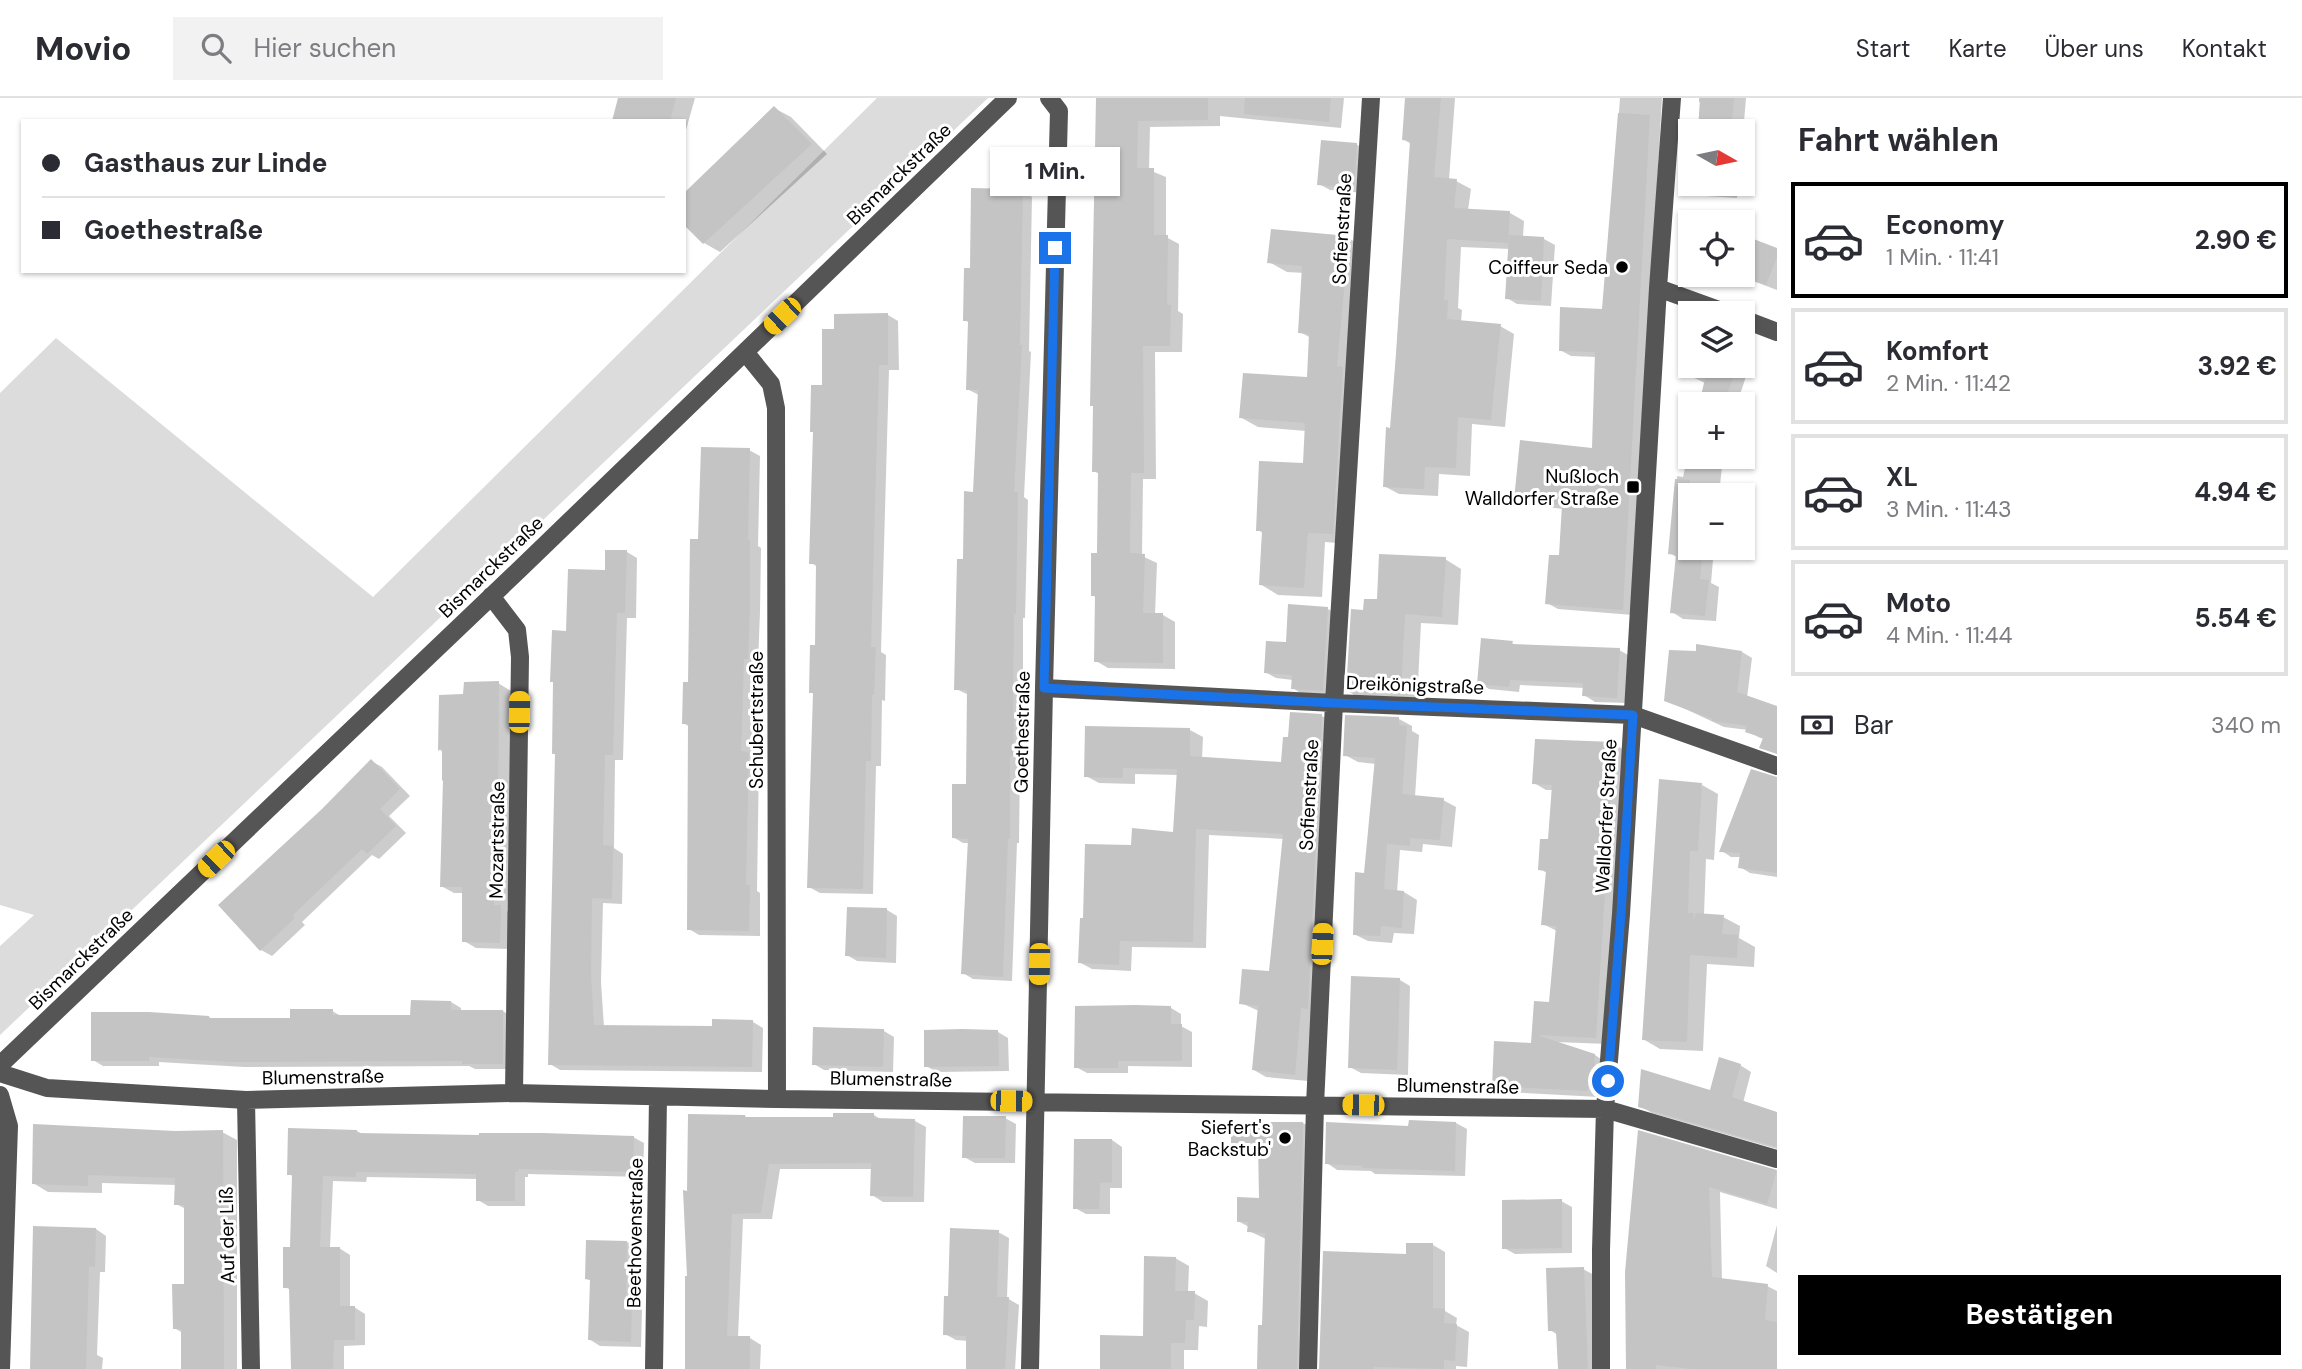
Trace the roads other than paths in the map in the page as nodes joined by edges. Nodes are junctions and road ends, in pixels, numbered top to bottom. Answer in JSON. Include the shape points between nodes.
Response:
{"nodes":[{"id":1,"x":1008,"y":98,"type":"edge"},
{"id":2,"x":1049,"y":98,"type":"edge"},
{"id":3,"x":1371,"y":98,"type":"edge"},
{"id":4,"x":1672,"y":98,"type":"edge"},
{"id":5,"x":1658,"y":288,"type":"junction"},
{"id":6,"x":1694,"y":301,"type":"edge"},
{"id":7,"x":1755,"y":324,"type":"edge"},
{"id":8,"x":1777,"y":332,"type":"edge"},
{"id":9,"x":745,"y":352,"type":"junction"},
{"id":10,"x":491,"y":596,"type":"junction"},
{"id":11,"x":1044,"y":688,"type":"junction"},
{"id":12,"x":1334,"y":703,"type":"junction"},
{"id":13,"x":1633,"y":715,"type":"junction"},
{"id":14,"x":1777,"y":766,"type":"edge"},
{"id":15,"x":0,"y":1065,"type":"edge"},
{"id":16,"x":0,"y":1073,"type":"edge"},
{"id":17,"x":514,"y":1093,"type":"junction"},
{"id":18,"x":0,"y":1095,"type":"edge"},
{"id":19,"x":658,"y":1097,"type":"junction"},
{"id":20,"x":777,"y":1099,"type":"junction"},
{"id":21,"x":246,"y":1100,"type":"junction"},
{"id":22,"x":1037,"y":1102,"type":"junction"},
{"id":23,"x":1315,"y":1105,"type":"junction"},
{"id":24,"x":1605,"y":1109,"type":"junction"},
{"id":25,"x":1777,"y":1159,"type":"edge"},
{"id":26,"x":1,"y":1369,"type":"edge"},
{"id":27,"x":251,"y":1369,"type":"edge"},
{"id":28,"x":654,"y":1369,"type":"edge"},
{"id":29,"x":1030,"y":1369,"type":"edge"},
{"id":30,"x":1308,"y":1369,"type":"edge"},
{"id":31,"x":1601,"y":1369,"type":"edge"}],
"edges":[{"from":1,"to":9,"type":"street","name":"Bismarckstraße"},
{"from":2,"to":11,"type":"street","name":"Goethestraße","via":[[1059,111]]},
{"from":3,"to":12,"type":"street","name":"Sofienstraße"},
{"from":4,"to":5,"type":"street","name":"Walldorfer Straße"},
{"from":5,"to":6,"type":"street"},
{"from":5,"to":13,"type":"street","name":"Walldorfer Straße"},
{"from":7,"to":8,"type":"street"},
{"from":9,"to":10,"type":"street","name":"Bismarckstraße"},
{"from":9,"to":20,"type":"street","name":"Schubertstraße","via":[[771,384],[776,408]]},
{"from":10,"to":15,"type":"street","name":"Bismarckstraße"},
{"from":10,"to":17,"type":"street","name":"Mozartstraße","via":[[517,630],[520,657]]},
{"from":11,"to":12,"type":"street","name":"Dreikönigstraße"},
{"from":11,"to":22,"type":"street","name":"Goethestraße"},
{"from":12,"to":13,"type":"street","name":"Dreikönigstraße"},
{"from":12,"to":23,"type":"street","name":"Sofienstraße"},
{"from":13,"to":14,"type":"street","name":"Dreikönigstraße"},
{"from":13,"to":24,"type":"street","name":"Walldorfer Straße"},
{"from":16,"to":21,"type":"street","name":"Blumenstraße","via":[[47,1088]]},
{"from":17,"to":19,"type":"street","name":"Blumenstraße"},
{"from":17,"to":21,"type":"street","name":"Blumenstraße"},
{"from":18,"to":26,"type":"street","via":[[9,1126]]},
{"from":19,"to":20,"type":"street","name":"Blumenstraße"},
{"from":19,"to":28,"type":"street","name":"Beethovenstraße"},
{"from":20,"to":22,"type":"street","name":"Blumenstraße"},
{"from":21,"to":27,"type":"street","name":"Auf der Liß"},
{"from":22,"to":23,"type":"street","name":"Blumenstraße"},
{"from":22,"to":29,"type":"street","name":"Goethestraße"},
{"from":23,"to":24,"type":"street","name":"Blumenstraße"},
{"from":23,"to":30,"type":"street","name":"Sofienstraße"},
{"from":24,"to":25,"type":"street","name":"Blumenstraße"},
{"from":24,"to":31,"type":"street","name":"Walldorfer Straße"}]}
